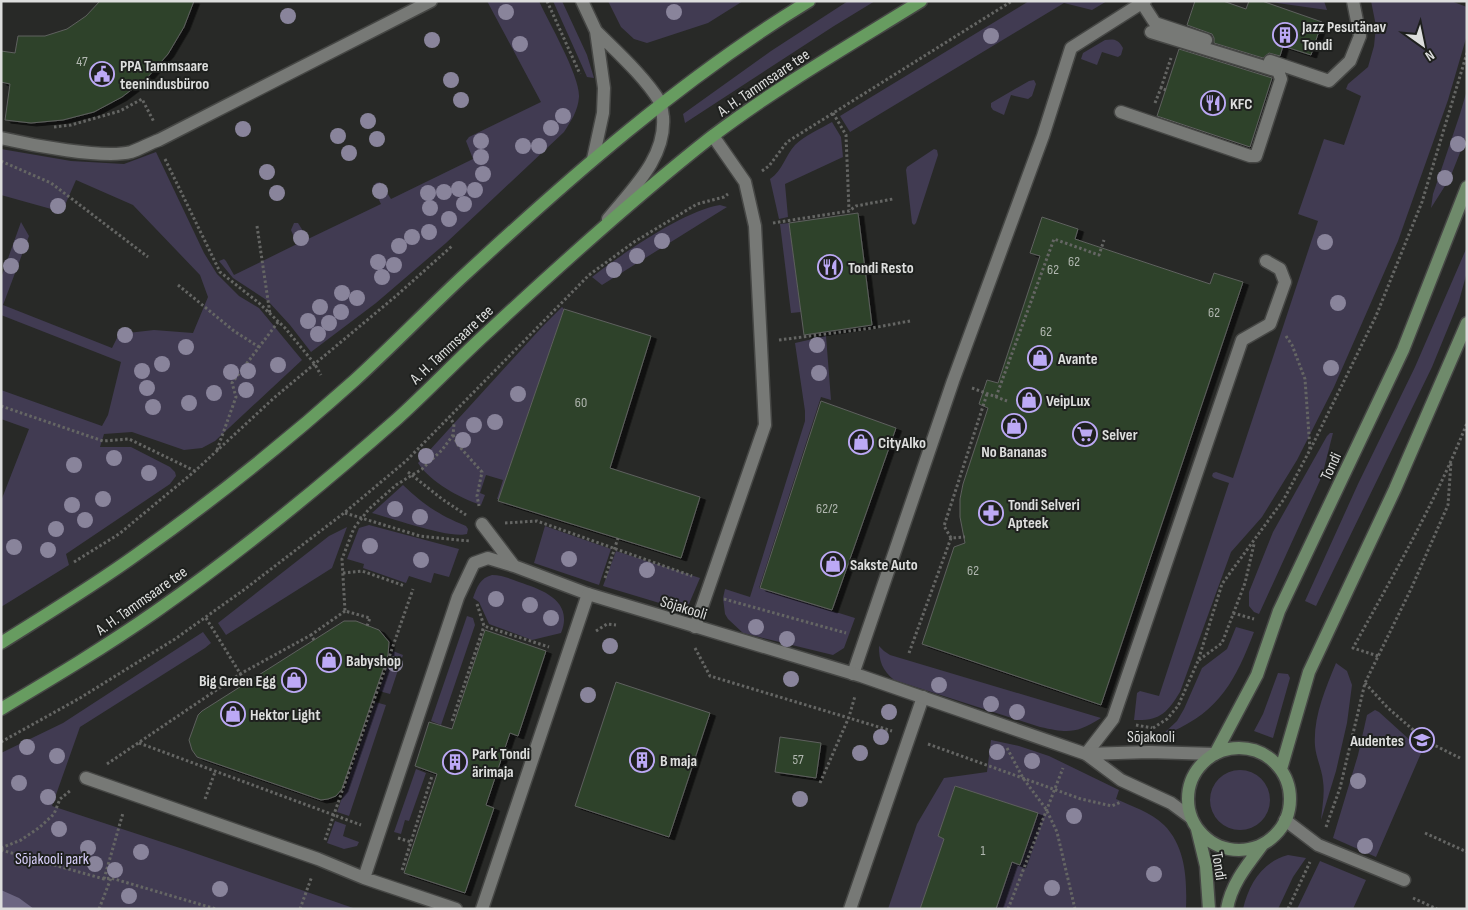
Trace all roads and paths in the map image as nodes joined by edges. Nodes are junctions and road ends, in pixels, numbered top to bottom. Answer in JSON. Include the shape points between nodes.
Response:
{"nodes":[{"id":1,"x":431,"y":1,"type":"edge"},
{"id":2,"x":547,"y":1,"type":"edge"},
{"id":3,"x":582,"y":1,"type":"edge"},
{"id":4,"x":809,"y":1,"type":"edge"},
{"id":5,"x":921,"y":1,"type":"edge"},
{"id":6,"x":1012,"y":1,"type":"edge"},
{"id":7,"x":1353,"y":1,"type":"edge"},
{"id":8,"x":1143,"y":2,"type":"edge"},
{"id":9,"x":596,"y":31,"type":"junction"},
{"id":10,"x":1151,"y":32,"type":"dead end"},
{"id":11,"x":1467,"y":52,"type":"edge"},
{"id":12,"x":1172,"y":53,"type":"dead end"},
{"id":13,"x":582,"y":79,"type":"dead end"},
{"id":14,"x":1166,"y":90,"type":"dead end"},
{"id":15,"x":661,"y":104,"type":"junction"},
{"id":16,"x":832,"y":112,"type":"junction"},
{"id":17,"x":1121,"y":112,"type":"dead end"},
{"id":18,"x":45,"y":128,"type":"dead end"},
{"id":19,"x":157,"y":129,"type":"dead end"},
{"id":20,"x":713,"y":136,"type":"junction"},
{"id":21,"x":1,"y":138,"type":"edge"},
{"id":22,"x":161,"y":152,"type":"dead end"},
{"id":23,"x":593,"y":159,"type":"junction"},
{"id":24,"x":1,"y":161,"type":"edge"},
{"id":25,"x":769,"y":166,"type":"dead end"},
{"id":26,"x":1467,"y":188,"type":"edge"},
{"id":27,"x":724,"y":197,"type":"dead end"},
{"id":28,"x":893,"y":199,"type":"dead end"},
{"id":29,"x":850,"y":211,"type":"junction"},
{"id":30,"x":780,"y":222,"type":"dead end"},
{"id":31,"x":256,"y":226,"type":"dead end"},
{"id":32,"x":592,"y":238,"type":"junction"},
{"id":33,"x":1104,"y":240,"type":"dead end"},
{"id":34,"x":452,"y":246,"type":"dead end"},
{"id":35,"x":148,"y":258,"type":"dead end"},
{"id":36,"x":1266,"y":261,"type":"dead end"},
{"id":37,"x":178,"y":285,"type":"dead end"},
{"id":38,"x":270,"y":314,"type":"junction"},
{"id":39,"x":1272,"y":317,"type":"junction"},
{"id":40,"x":910,"y":321,"type":"dead end"},
{"id":41,"x":278,"y":322,"type":"junction"},
{"id":42,"x":1467,"y":323,"type":"edge"},
{"id":43,"x":794,"y":338,"type":"dead end"},
{"id":44,"x":259,"y":347,"type":"junction"},
{"id":45,"x":314,"y":363,"type":"junction"},
{"id":46,"x":321,"y":375,"type":"dead end"},
{"id":47,"x":953,"y":381,"type":"junction"},
{"id":48,"x":987,"y":394,"type":"junction"},
{"id":49,"x":996,"y":397,"type":"junction"},
{"id":50,"x":1007,"y":401,"type":"dead end"},
{"id":51,"x":1,"y":406,"type":"edge"},
{"id":52,"x":449,"y":416,"type":"junction"},
{"id":53,"x":1467,"y":423,"type":"edge"},
{"id":54,"x":453,"y":435,"type":"junction"},
{"id":55,"x":217,"y":451,"type":"junction"},
{"id":56,"x":1310,"y":451,"type":"junction"},
{"id":57,"x":1451,"y":462,"type":"junction"},
{"id":58,"x":195,"y":471,"type":"junction"},
{"id":59,"x":410,"y":474,"type":"junction"},
{"id":60,"x":344,"y":513,"type":"junction"},
{"id":61,"x":361,"y":518,"type":"junction"},
{"id":62,"x":482,"y":524,"type":"junction"},
{"id":63,"x":965,"y":536,"type":"dead end"},
{"id":64,"x":618,"y":538,"type":"dead end"},
{"id":65,"x":951,"y":538,"type":"junction"},
{"id":66,"x":1254,"y":541,"type":"junction"},
{"id":67,"x":615,"y":547,"type":"junction"},
{"id":68,"x":74,"y":562,"type":"dead end"},
{"id":69,"x":514,"y":566,"type":"junction"},
{"id":70,"x":343,"y":573,"type":"junction"},
{"id":71,"x":700,"y":578,"type":"dead end"},
{"id":72,"x":405,"y":586,"type":"dead end"},
{"id":73,"x":413,"y":589,"type":"dead end"},
{"id":74,"x":593,"y":596,"type":"junction"},
{"id":75,"x":723,"y":598,"type":"dead end"},
{"id":76,"x":479,"y":609,"type":"dead end"},
{"id":77,"x":344,"y":611,"type":"junction"},
{"id":78,"x":1233,"y":613,"type":"junction"},
{"id":79,"x":206,"y":618,"type":"junction"},
{"id":80,"x":1257,"y":620,"type":"dead end"},
{"id":81,"x":625,"y":625,"type":"dead end"},
{"id":82,"x":367,"y":626,"type":"dead end"},
{"id":83,"x":484,"y":626,"type":"junction"},
{"id":84,"x":696,"y":627,"type":"junction"},
{"id":85,"x":596,"y":632,"type":"dead end"},
{"id":86,"x":849,"y":634,"type":"dead end"},
{"id":87,"x":311,"y":635,"type":"junction"},
{"id":88,"x":314,"y":640,"type":"dead end"},
{"id":89,"x":1,"y":643,"type":"edge"},
{"id":90,"x":689,"y":645,"type":"dead end"},
{"id":91,"x":556,"y":649,"type":"dead end"},
{"id":92,"x":909,"y":653,"type":"dead end"},
{"id":93,"x":1378,"y":656,"type":"junction"},
{"id":94,"x":1198,"y":661,"type":"junction"},
{"id":95,"x":240,"y":674,"type":"junction"},
{"id":96,"x":857,"y":675,"type":"junction"},
{"id":97,"x":246,"y":683,"type":"dead end"},
{"id":98,"x":1365,"y":683,"type":"junction"},
{"id":99,"x":923,"y":697,"type":"junction"},
{"id":100,"x":1,"y":709,"type":"edge"},
{"id":101,"x":849,"y":717,"type":"junction"},
{"id":102,"x":452,"y":721,"type":"dead end"},
{"id":103,"x":992,"y":721,"type":"junction"},
{"id":104,"x":1136,"y":725,"type":"dead end"},
{"id":105,"x":1153,"y":728,"type":"junction"},
{"id":106,"x":910,"y":737,"type":"junction"},
{"id":107,"x":1151,"y":737,"type":"dead end"},
{"id":108,"x":1,"y":742,"type":"edge"},
{"id":109,"x":138,"y":743,"type":"junction"},
{"id":110,"x":1070,"y":749,"type":"junction"},
{"id":111,"x":1086,"y":754,"type":"junction"},
{"id":112,"x":1215,"y":754,"type":"junction"},
{"id":113,"x":1460,"y":758,"type":"dead end"},
{"id":114,"x":1281,"y":770,"type":"junction"},
{"id":115,"x":215,"y":772,"type":"junction"},
{"id":116,"x":432,"y":776,"type":"dead end"},
{"id":117,"x":86,"y":778,"type":"junction"},
{"id":118,"x":1023,"y":778,"type":"junction"},
{"id":119,"x":820,"y":784,"type":"dead end"},
{"id":120,"x":209,"y":788,"type":"dead end"},
{"id":121,"x":1054,"y":789,"type":"junction"},
{"id":122,"x":128,"y":793,"type":"junction"},
{"id":123,"x":1128,"y":799,"type":"dead end"},
{"id":124,"x":1046,"y":809,"type":"junction"},
{"id":125,"x":328,"y":814,"type":"dead end"},
{"id":126,"x":1190,"y":817,"type":"junction"},
{"id":127,"x":1285,"y":820,"type":"junction"},
{"id":128,"x":1197,"y":829,"type":"junction"},
{"id":129,"x":1324,"y":833,"type":"dead end"},
{"id":130,"x":1426,"y":833,"type":"dead end"},
{"id":131,"x":1263,"y":844,"type":"junction"},
{"id":132,"x":1,"y":849,"type":"edge"},
{"id":133,"x":1467,"y":852,"type":"edge"},
{"id":134,"x":1312,"y":858,"type":"dead end"},
{"id":135,"x":318,"y":859,"type":"junction"},
{"id":136,"x":400,"y":874,"type":"dead end"},
{"id":137,"x":111,"y":878,"type":"junction"},
{"id":138,"x":364,"y":878,"type":"junction"},
{"id":139,"x":104,"y":879,"type":"junction"},
{"id":140,"x":1404,"y":880,"type":"dead end"},
{"id":141,"x":1407,"y":895,"type":"dead end"},
{"id":142,"x":99,"y":909,"type":"edge"},
{"id":143,"x":216,"y":909,"type":"edge"},
{"id":144,"x":300,"y":909,"type":"edge"},
{"id":145,"x":456,"y":909,"type":"edge"},
{"id":146,"x":482,"y":909,"type":"edge"},
{"id":147,"x":850,"y":909,"type":"edge"},
{"id":148,"x":1008,"y":909,"type":"edge"},
{"id":149,"x":1074,"y":909,"type":"edge"},
{"id":150,"x":1209,"y":909,"type":"edge"},
{"id":151,"x":1227,"y":909,"type":"edge"},
{"id":152,"x":1288,"y":909,"type":"edge"},
{"id":153,"x":1437,"y":909,"type":"edge"}],
"edges":[{"from":1,"to":21,"type":"street","via":[[130,152],[82,152]]},
{"from":2,"to":13,"type":"path"},
{"from":3,"to":9,"type":"street"},
{"from":4,"to":15,"type":"main road","via":[[761,30]]},
{"from":5,"to":20,"type":"main road","name":"A. H. Tammsaare tee","via":[[800,75]]},
{"from":6,"to":16,"type":"path"},
{"from":7,"to":8,"type":"street","via":[[1360,36],[1350,61],[1329,81],[1155,23]]},
{"from":8,"to":47,"type":"street","via":[[1071,48],[1043,136]]},
{"from":9,"to":15,"type":"street","via":[[632,67]]},
{"from":9,"to":23,"type":"street","via":[[604,88],[603,112]]},
{"from":10,"to":17,"type":"street","via":[[1278,71],[1282,80],[1256,156]]},
{"from":11,"to":56,"type":"path","via":[[1422,202],[1376,316]]},
{"from":12,"to":14,"type":"path","via":[[1161,88]]},
{"from":15,"to":23,"type":"main road"},
{"from":15,"to":32,"type":"street","via":[[662,139],[649,168]]},
{"from":16,"to":25,"type":"path","via":[[787,142]]},
{"from":16,"to":29,"type":"path","via":[[846,136]]},
{"from":18,"to":19,"type":"path","via":[[71,125],[120,111],[142,99]]},
{"from":20,"to":32,"type":"main road","name":"A. H. Tammsaare tee"},
{"from":20,"to":84,"type":"street","via":[[745,182],[755,226],[765,425]]},
{"from":22,"to":38,"type":"path","via":[[220,272]]},
{"from":23,"to":89,"type":"main road","via":[[460,279],[355,380],[280,444],[135,556]]},
{"from":24,"to":35,"type":"path","via":[[51,183]]},
{"from":26,"to":112,"type":"street","name":"Tondi","via":[[1404,350],[1279,611],[1257,675]]},
{"from":27,"to":52,"type":"path","via":[[697,204],[634,242],[589,275]]},
{"from":28,"to":29,"type":"path","via":[[856,206]]},
{"from":29,"to":30,"type":"path"},
{"from":31,"to":38,"type":"path"},
{"from":32,"to":100,"type":"main road","name":"A. H. Tammsaare tee","via":[[398,417],[230,557],[153,613]]},
{"from":33,"to":49,"type":"path","via":[[1099,255],[1054,240]]},
{"from":34,"to":45,"type":"path"},
{"from":36,"to":39,"type":"street","via":[[1280,269],[1285,282]]},
{"from":37,"to":44,"type":"path","via":[[234,332]]},
{"from":38,"to":41,"type":"path"},
{"from":39,"to":56,"type":"path","via":[[1292,345],[1305,379]]},
{"from":39,"to":111,"type":"street","via":[[1270,324],[1242,340],[1113,719]]},
{"from":40,"to":43,"type":"path"},
{"from":41,"to":44,"type":"path"},
{"from":41,"to":45,"type":"path"},
{"from":42,"to":114,"type":"street","via":[[1395,488],[1308,672]]},
{"from":44,"to":55,"type":"path","via":[[232,383],[236,397]]},
{"from":45,"to":46,"type":"path"},
{"from":45,"to":55,"type":"path"},
{"from":47,"to":48,"type":"path"},
{"from":47,"to":96,"type":"street"},
{"from":48,"to":49,"type":"path"},
{"from":48,"to":65,"type":"path","via":[[944,526]]},
{"from":49,"to":50,"type":"path"},
{"from":51,"to":58,"type":"path","via":[[103,441],[129,439]]},
{"from":52,"to":54,"type":"path","via":[[454,424]]},
{"from":52,"to":60,"type":"path","via":[[406,461]]},
{"from":53,"to":57,"type":"path"},
{"from":54,"to":59,"type":"path","via":[[422,469]]},
{"from":54,"to":62,"type":"path","via":[[482,472],[477,496]]},
{"from":55,"to":58,"type":"path"},
{"from":56,"to":66,"type":"path","via":[[1284,499]]},
{"from":57,"to":93,"type":"path","via":[[1448,505]]},
{"from":57,"to":93,"type":"path","via":[[1353,648]]},
{"from":58,"to":68,"type":"path","via":[[119,534]]},
{"from":59,"to":61,"type":"path"},
{"from":59,"to":62,"type":"path"},
{"from":60,"to":61,"type":"path"},
{"from":60,"to":79,"type":"path"},
{"from":61,"to":62,"type":"path","via":[[420,536],[473,541]]},
{"from":61,"to":70,"type":"path","via":[[342,559]]},
{"from":62,"to":67,"type":"path","via":[[538,521]]},
{"from":62,"to":69,"type":"street"},
{"from":63,"to":65,"type":"path"},
{"from":64,"to":67,"type":"path"},
{"from":65,"to":92,"type":"path"},
{"from":66,"to":78,"type":"path","via":[[1245,583]]},
{"from":66,"to":94,"type":"path","via":[[1222,584]]},
{"from":67,"to":71,"type":"path"},
{"from":67,"to":74,"type":"path"},
{"from":69,"to":74,"type":"street","name":"Sõjakooli"},
{"from":69,"to":138,"type":"street","name":"Sõjakooli","via":[[488,558],[474,563],[458,597]]},
{"from":70,"to":72,"type":"path","via":[[362,571]]},
{"from":70,"to":77,"type":"path"},
{"from":73,"to":135,"type":"path"},
{"from":74,"to":84,"type":"street","name":"Sõjakooli"},
{"from":74,"to":146,"type":"street"},
{"from":75,"to":86,"type":"path"},
{"from":76,"to":83,"type":"path"},
{"from":77,"to":82,"type":"path","via":[[370,618]]},
{"from":77,"to":87,"type":"path"},
{"from":78,"to":80,"type":"path"},
{"from":78,"to":94,"type":"path","via":[[1222,643]]},
{"from":79,"to":95,"type":"path"},
{"from":79,"to":108,"type":"path","via":[[80,698]]},
{"from":81,"to":85,"type":"path","via":[[607,624]]},
{"from":83,"to":91,"type":"path"},
{"from":83,"to":102,"type":"path"},
{"from":84,"to":96,"type":"street","name":"Sõjakooli"},
{"from":87,"to":88,"type":"path"},
{"from":87,"to":95,"type":"path"},
{"from":90,"to":101,"type":"path","via":[[695,647],[710,676]]},
{"from":93,"to":98,"type":"path"},
{"from":94,"to":105,"type":"path","via":[[1178,706]]},
{"from":95,"to":97,"type":"path"},
{"from":95,"to":109,"type":"path"},
{"from":96,"to":99,"type":"street","name":"Sõjakooli"},
{"from":96,"to":101,"type":"path"},
{"from":98,"to":113,"type":"path","via":[[1426,741]]},
{"from":98,"to":129,"type":"path","via":[[1340,788]]},
{"from":99,"to":103,"type":"street","name":"Sõjakooli"},
{"from":99,"to":106,"type":"street"},
{"from":101,"to":106,"type":"path"},
{"from":101,"to":119,"type":"path"},
{"from":103,"to":110,"type":"street","name":"Sõjakooli"},
{"from":103,"to":118,"type":"path"},
{"from":104,"to":105,"type":"path"},
{"from":105,"to":107,"type":"path"},
{"from":106,"to":118,"type":"path"},
{"from":106,"to":147,"type":"street"},
{"from":109,"to":115,"type":"path"},
{"from":109,"to":117,"type":"path"},
{"from":110,"to":111,"type":"street","name":"Sõjakooli"},
{"from":110,"to":121,"type":"path"},
{"from":111,"to":112,"type":"street","name":"Sõjakooli"},
{"from":111,"to":126,"type":"street","name":"Sõjakooli","via":[[1121,780],[1171,802]]},
{"from":112,"to":114,"type":"street","via":[[1227,749],[1250,749],[1272,760]]},
{"from":112,"to":126,"type":"street","via":[[1194,774],[1188,796]]},
{"from":114,"to":127,"type":"street","via":[[1290,800]]},
{"from":115,"to":120,"type":"path"},
{"from":115,"to":125,"type":"path"},
{"from":116,"to":136,"type":"path"},
{"from":117,"to":122,"type":"street"},
{"from":117,"to":132,"type":"path","via":[[60,799],[54,814],[40,827]]},
{"from":118,"to":121,"type":"path"},
{"from":118,"to":124,"type":"path"},
{"from":121,"to":123,"type":"path","via":[[1112,806]]},
{"from":121,"to":124,"type":"path"},
{"from":122,"to":135,"type":"street"},
{"from":122,"to":139,"type":"path"},
{"from":124,"to":148,"type":"path"},
{"from":124,"to":149,"type":"path","via":[[1057,832]]},
{"from":126,"to":128,"type":"street"},
{"from":127,"to":131,"type":"street","via":[[1272,839]]},
{"from":127,"to":140,"type":"street","via":[[1318,845]]},
{"from":128,"to":131,"type":"street","via":[[1208,841],[1224,848],[1250,849]]},
{"from":128,"to":150,"type":"street","name":"Tondi","via":[[1206,866]]},
{"from":130,"to":133,"type":"path"},
{"from":131,"to":151,"type":"street","name":"Tondi","via":[[1241,873]]},
{"from":132,"to":139,"type":"path"},
{"from":134,"to":152,"type":"path"},
{"from":135,"to":138,"type":"street"},
{"from":135,"to":144,"type":"path"},
{"from":137,"to":139,"type":"path"},
{"from":137,"to":142,"type":"path"},
{"from":137,"to":143,"type":"path"},
{"from":138,"to":145,"type":"street"},
{"from":141,"to":153,"type":"path"}]}
